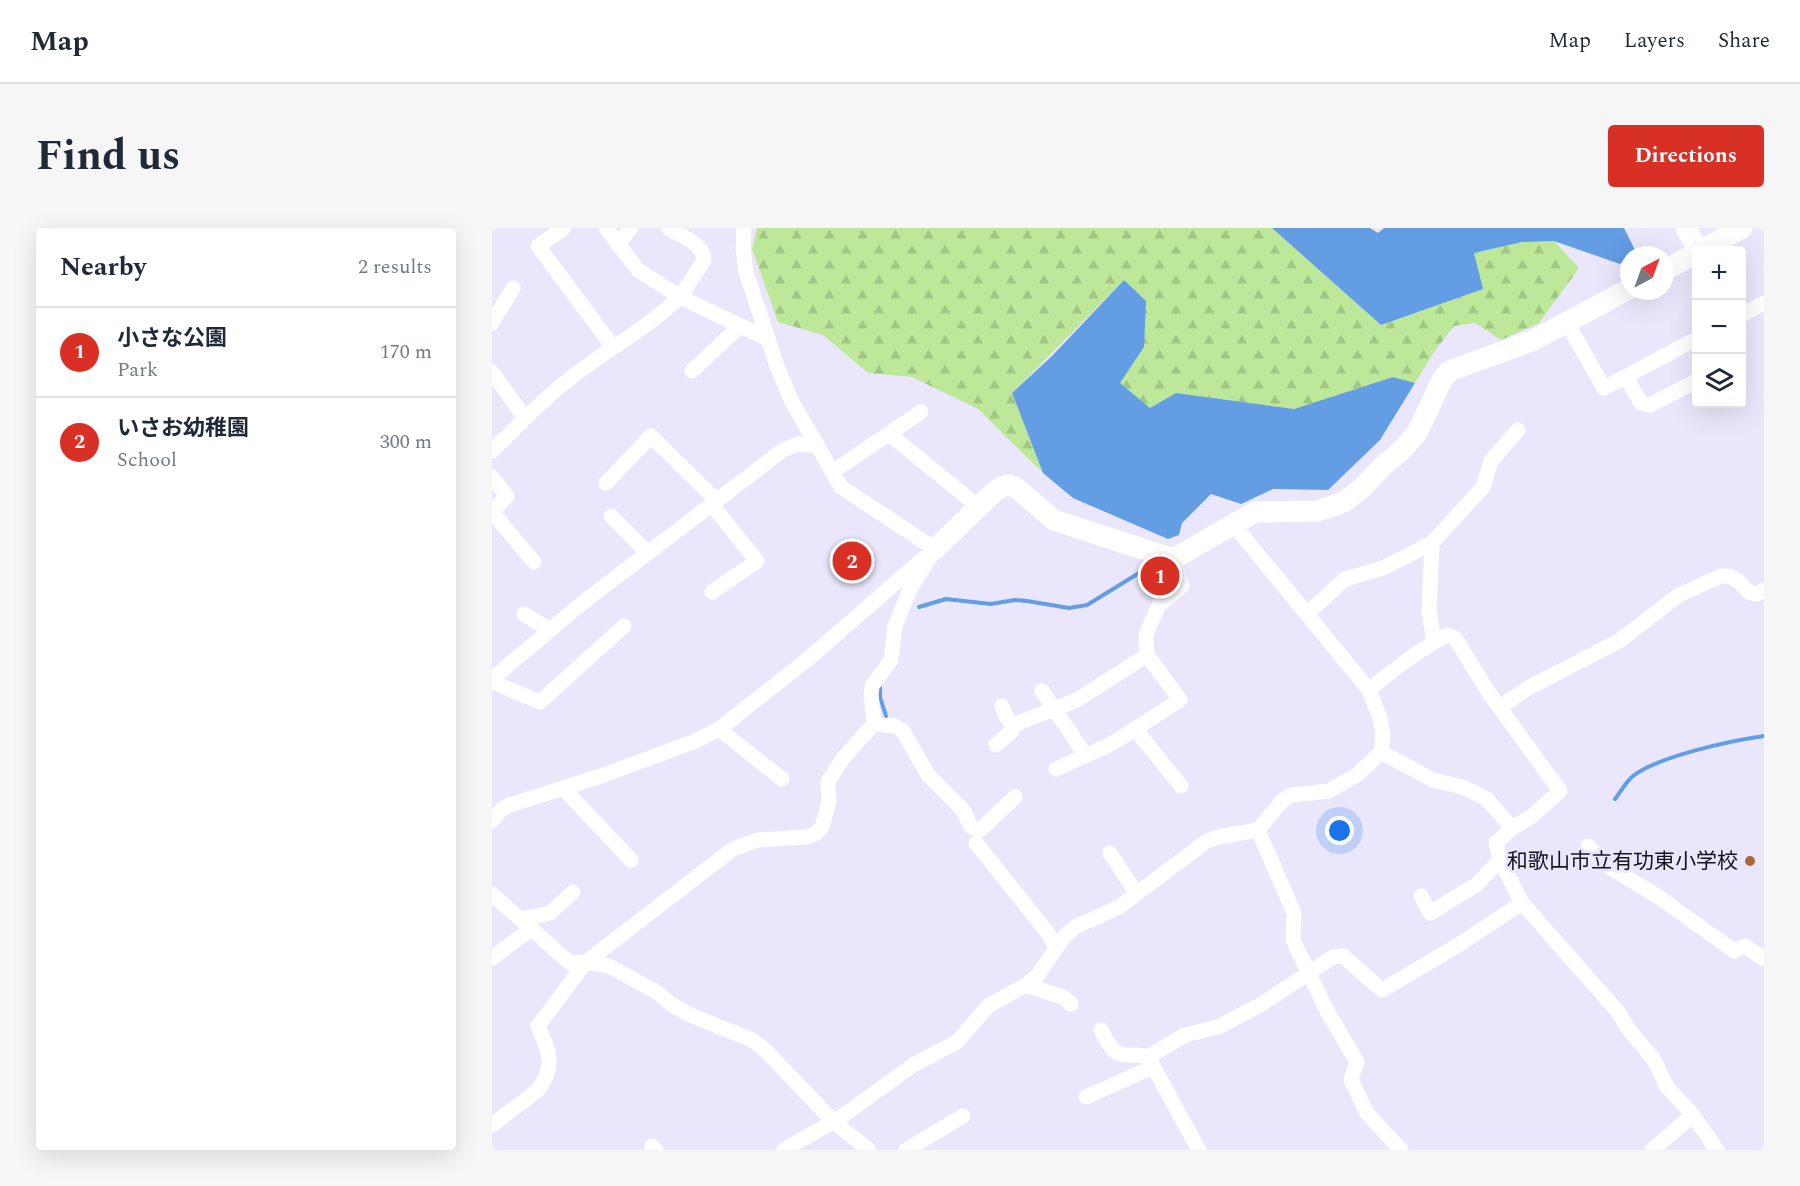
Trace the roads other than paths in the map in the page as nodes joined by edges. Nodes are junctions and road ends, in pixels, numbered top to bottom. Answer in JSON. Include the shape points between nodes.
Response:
{"nodes":[{"id":1,"x":564,"y":228,"type":"edge"},
{"id":2,"x":606,"y":228,"type":"edge"},
{"id":3,"x":631,"y":228,"type":"edge"},
{"id":4,"x":668,"y":228,"type":"edge"},
{"id":5,"x":744,"y":228,"type":"edge"},
{"id":6,"x":1686,"y":228,"type":"edge"},
{"id":7,"x":1742,"y":228,"type":"edge"},
{"id":8,"x":618,"y":245,"type":"junction"},
{"id":9,"x":1696,"y":246,"type":"edge"},
{"id":10,"x":1708,"y":246,"type":"edge"},
{"id":11,"x":1692,"y":255,"type":"edge"},
{"id":12,"x":1674,"y":265,"type":"edge"},
{"id":13,"x":513,"y":288,"type":"dead end"},
{"id":14,"x":1620,"y":294,"type":"edge"},
{"id":15,"x":680,"y":297,"type":"junction"},
{"id":16,"x":1764,"y":303,"type":"edge"},
{"id":17,"x":1746,"y":313,"type":"edge"},
{"id":18,"x":1567,"y":323,"type":"junction"},
{"id":19,"x":492,"y":324,"type":"edge"},
{"id":20,"x":740,"y":326,"type":"junction"},
{"id":21,"x":768,"y":339,"type":"junction"},
{"id":22,"x":1692,"y":341,"type":"edge"},
{"id":23,"x":614,"y":346,"type":"junction"},
{"id":24,"x":692,"y":371,"type":"dead end"},
{"id":25,"x":492,"y":372,"type":"edge"},
{"id":26,"x":1626,"y":376,"type":"junction"},
{"id":27,"x":1692,"y":383,"type":"edge"},
{"id":28,"x":921,"y":412,"type":"dead end"},
{"id":29,"x":525,"y":418,"type":"junction"},
{"id":30,"x":1518,"y":430,"type":"dead end"},
{"id":31,"x":888,"y":434,"type":"junction"},
{"id":32,"x":818,"y":446,"type":"junction"},
{"id":33,"x":492,"y":452,"type":"edge"},
{"id":34,"x":832,"y":472,"type":"junction"},
{"id":35,"x":492,"y":477,"type":"edge"},
{"id":36,"x":606,"y":483,"type":"dead end"},
{"id":37,"x":715,"y":503,"type":"junction"},
{"id":38,"x":979,"y":507,"type":"junction"},
{"id":39,"x":492,"y":512,"type":"edge"},
{"id":40,"x":611,"y":516,"type":"dead end"},
{"id":41,"x":1233,"y":524,"type":"junction"},
{"id":42,"x":1431,"y":543,"type":"junction"},
{"id":43,"x":935,"y":549,"type":"junction"},
{"id":44,"x":648,"y":553,"type":"junction"},
{"id":45,"x":1173,"y":559,"type":"junction"},
{"id":46,"x":534,"y":562,"type":"dead end"},
{"id":47,"x":1764,"y":590,"type":"edge"},
{"id":48,"x":712,"y":592,"type":"dead end"},
{"id":49,"x":524,"y":614,"type":"dead end"},
{"id":50,"x":1306,"y":614,"type":"junction"},
{"id":51,"x":624,"y":626,"type":"dead end"},
{"id":52,"x":550,"y":630,"type":"junction"},
{"id":53,"x":1434,"y":642,"type":"junction"},
{"id":54,"x":1147,"y":655,"type":"junction"},
{"id":55,"x":492,"y":680,"type":"edge"},
{"id":56,"x":1369,"y":690,"type":"junction"},
{"id":57,"x":1042,"y":691,"type":"dead end"},
{"id":58,"x":1002,"y":706,"type":"dead end"},
{"id":59,"x":1500,"y":708,"type":"junction"},
{"id":60,"x":1055,"y":709,"type":"junction"},
{"id":61,"x":874,"y":723,"type":"junction"},
{"id":62,"x":1013,"y":725,"type":"junction"},
{"id":63,"x":719,"y":729,"type":"junction"},
{"id":64,"x":1136,"y":730,"type":"junction"},
{"id":65,"x":996,"y":745,"type":"dead end"},
{"id":66,"x":1082,"y":750,"type":"dead end"},
{"id":67,"x":1381,"y":752,"type":"junction"},
{"id":68,"x":1056,"y":769,"type":"dead end"},
{"id":69,"x":782,"y":779,"type":"dead end"},
{"id":70,"x":1181,"y":786,"type":"dead end"},
{"id":71,"x":563,"y":788,"type":"junction"},
{"id":72,"x":1015,"y":797,"type":"dead end"},
{"id":73,"x":492,"y":821,"type":"edge"},
{"id":74,"x":1512,"y":828,"type":"junction"},
{"id":75,"x":1258,"y":830,"type":"junction"},
{"id":76,"x":976,"y":843,"type":"dead end"},
{"id":77,"x":1588,"y":846,"type":"dead end"},
{"id":78,"x":1110,"y":853,"type":"dead end"},
{"id":79,"x":631,"y":860,"type":"dead end"},
{"id":80,"x":1500,"y":860,"type":"junction"},
{"id":81,"x":573,"y":892,"type":"dead end"},
{"id":82,"x":1136,"y":893,"type":"junction"},
{"id":83,"x":492,"y":894,"type":"edge"},
{"id":84,"x":1421,"y":896,"type":"dead end"},
{"id":85,"x":1522,"y":903,"type":"junction"},
{"id":86,"x":526,"y":924,"type":"junction"},
{"id":87,"x":1056,"y":948,"type":"junction"},
{"id":88,"x":492,"y":958,"type":"edge"},
{"id":89,"x":1764,"y":959,"type":"edge"},
{"id":90,"x":586,"y":962,"type":"junction"},
{"id":91,"x":1310,"y":974,"type":"junction"},
{"id":92,"x":1026,"y":985,"type":"junction"},
{"id":93,"x":1071,"y":1004,"type":"dead end"},
{"id":94,"x":1101,"y":1030,"type":"dead end"},
{"id":95,"x":1150,"y":1062,"type":"junction"},
{"id":96,"x":1086,"y":1097,"type":"dead end"},
{"id":97,"x":1693,"y":1115,"type":"junction"},
{"id":98,"x":963,"y":1116,"type":"dead end"},
{"id":99,"x":833,"y":1121,"type":"junction"},
{"id":100,"x":492,"y":1125,"type":"edge"},
{"id":101,"x":784,"y":1150,"type":"edge"},
{"id":102,"x":869,"y":1150,"type":"edge"},
{"id":103,"x":906,"y":1150,"type":"edge"},
{"id":104,"x":1199,"y":1150,"type":"edge"},
{"id":105,"x":1401,"y":1150,"type":"edge"},
{"id":106,"x":1652,"y":1150,"type":"edge"},
{"id":107,"x":1717,"y":1150,"type":"edge"}],
"edges":[{"from":1,"to":23,"type":"street","via":[[538,246]]},
{"from":2,"to":8,"type":"street"},
{"from":3,"to":8,"type":"street"},
{"from":4,"to":15,"type":"street","via":[[699,246],[703,254],[704,260]]},
{"from":5,"to":21,"type":"street","via":[[746,272]]},
{"from":6,"to":9,"type":"street"},
{"from":7,"to":10,"type":"street"},
{"from":8,"to":15,"type":"street","via":[[638,270]]},
{"from":11,"to":12,"type":"street"},
{"from":13,"to":19,"type":"street"},
{"from":14,"to":18,"type":"street"},
{"from":15,"to":20,"type":"street"},
{"from":15,"to":23,"type":"street","via":[[659,317]]},
{"from":16,"to":17,"type":"street"},
{"from":18,"to":26,"type":"street","via":[[1604,388]]},
{"from":18,"to":41,"type":"street","via":[[1532,341],[1449,371],[1417,433],[1344,502],[1318,510],[1255,512]]},
{"from":20,"to":21,"type":"street"},
{"from":20,"to":24,"type":"street"},
{"from":21,"to":32,"type":"street","via":[[790,398]]},
{"from":22,"to":26,"type":"street"},
{"from":23,"to":29,"type":"street","via":[[562,384]]},
{"from":25,"to":29,"type":"street"},
{"from":26,"to":27,"type":"street","via":[[1641,403],[1650,405]]},
{"from":28,"to":31,"type":"street"},
{"from":29,"to":33,"type":"street"},
{"from":30,"to":42,"type":"street","via":[[1491,462],[1483,487]]},
{"from":31,"to":34,"type":"street"},
{"from":31,"to":38,"type":"street"},
{"from":32,"to":34,"type":"street"},
{"from":32,"to":37,"type":"street","via":[[798,444],[783,450]]},
{"from":34,"to":43,"type":"street","via":[[841,487]]},
{"from":35,"to":39,"type":"street","via":[[507,496]]},
{"from":36,"to":37,"type":"street","via":[[651,436]]},
{"from":37,"to":44,"type":"street"},
{"from":37,"to":48,"type":"street","via":[[757,561]]},
{"from":38,"to":43,"type":"street"},
{"from":38,"to":45,"type":"street","via":[[995,491],[1015,486],[1054,520]]},
{"from":39,"to":46,"type":"street"},
{"from":40,"to":44,"type":"street"},
{"from":41,"to":45,"type":"street"},
{"from":41,"to":50,"type":"street"},
{"from":42,"to":50,"type":"street","via":[[1383,568],[1345,579]]},
{"from":42,"to":53,"type":"street","via":[[1429,610]]},
{"from":43,"to":61,"type":"street","via":[[910,589],[895,626],[891,660],[872,686]]},
{"from":43,"to":63,"type":"street"},
{"from":44,"to":52,"type":"street"},
{"from":45,"to":54,"type":"street","via":[[1182,586],[1159,605],[1146,634]]},
{"from":47,"to":59,"type":"street","via":[[1757,594],[1749,592],[1737,580],[1721,576],[1679,595],[1619,641],[1528,688]]},
{"from":49,"to":52,"type":"street"},
{"from":50,"to":56,"type":"street"},
{"from":51,"to":55,"type":"street","via":[[540,702]]},
{"from":52,"to":55,"type":"street"},
{"from":53,"to":56,"type":"street"},
{"from":53,"to":59,"type":"street","via":[[1447,635],[1455,638]]},
{"from":54,"to":60,"type":"street","via":[[1077,700]]},
{"from":54,"to":64,"type":"street","via":[[1180,700]]},
{"from":56,"to":67,"type":"street","via":[[1380,718]]},
{"from":57,"to":60,"type":"street"},
{"from":58,"to":62,"type":"street"},
{"from":59,"to":74,"type":"street","via":[[1560,791]]},
{"from":60,"to":62,"type":"street"},
{"from":60,"to":66,"type":"street"},
{"from":61,"to":72,"type":"street","via":[[903,731],[928,775],[963,810],[971,827],[980,830]]},
{"from":61,"to":90,"type":"street","via":[[828,782],[829,801],[822,827],[815,834],[758,840],[733,849]]},
{"from":62,"to":65,"type":"street","via":[[1012,731]]},
{"from":63,"to":69,"type":"street"},
{"from":63,"to":71,"type":"street"},
{"from":64,"to":68,"type":"street"},
{"from":64,"to":70,"type":"street"},
{"from":67,"to":74,"type":"street","via":[[1433,780],[1486,798]]},
{"from":67,"to":75,"type":"street","via":[[1358,774],[1329,791],[1291,795]]},
{"from":71,"to":73,"type":"street","via":[[510,805]]},
{"from":71,"to":79,"type":"street"},
{"from":74,"to":80,"type":"street","via":[[1496,843]]},
{"from":75,"to":82,"type":"street","via":[[1207,841]]},
{"from":75,"to":91,"type":"street","via":[[1294,913],[1293,940]]},
{"from":76,"to":87,"type":"street"},
{"from":77,"to":89,"type":"street","via":[[1611,868],[1734,951],[1746,946]]},
{"from":78,"to":82,"type":"street"},
{"from":80,"to":84,"type":"street","via":[[1476,885],[1430,913]]},
{"from":80,"to":85,"type":"street"},
{"from":81,"to":86,"type":"street","via":[[550,913]]},
{"from":82,"to":87,"type":"street","via":[[1119,907],[1075,927]]},
{"from":83,"to":86,"type":"street"},
{"from":85,"to":91,"type":"street","via":[[1382,990],[1343,956],[1333,957]]},
{"from":85,"to":97,"type":"street","via":[[1619,1013],[1654,1060],[1667,1087]]},
{"from":86,"to":88,"type":"street"},
{"from":86,"to":90,"type":"street","via":[[570,963]]},
{"from":87,"to":92,"type":"street","via":[[1038,975]]},
{"from":90,"to":99,"type":"street","via":[[609,966],[688,1014],[752,1040]]},
{"from":90,"to":100,"type":"street","via":[[538,1026],[550,1062],[542,1085]]},
{"from":91,"to":95,"type":"street","via":[[1218,1028],[1185,1035],[1150,1054]]},
{"from":91,"to":105,"type":"street","via":[[1357,1062],[1351,1080],[1367,1113]]},
{"from":92,"to":93,"type":"street","via":[[1063,997]]},
{"from":92,"to":99,"type":"street","via":[[988,1006],[957,1042],[913,1065]]},
{"from":94,"to":95,"type":"street","via":[[1113,1051],[1123,1056],[1143,1055]]},
{"from":95,"to":96,"type":"street"},
{"from":95,"to":104,"type":"street"},
{"from":97,"to":106,"type":"street"},
{"from":97,"to":107,"type":"street"},
{"from":98,"to":103,"type":"street"},
{"from":99,"to":101,"type":"street"},
{"from":99,"to":102,"type":"street"}]}
